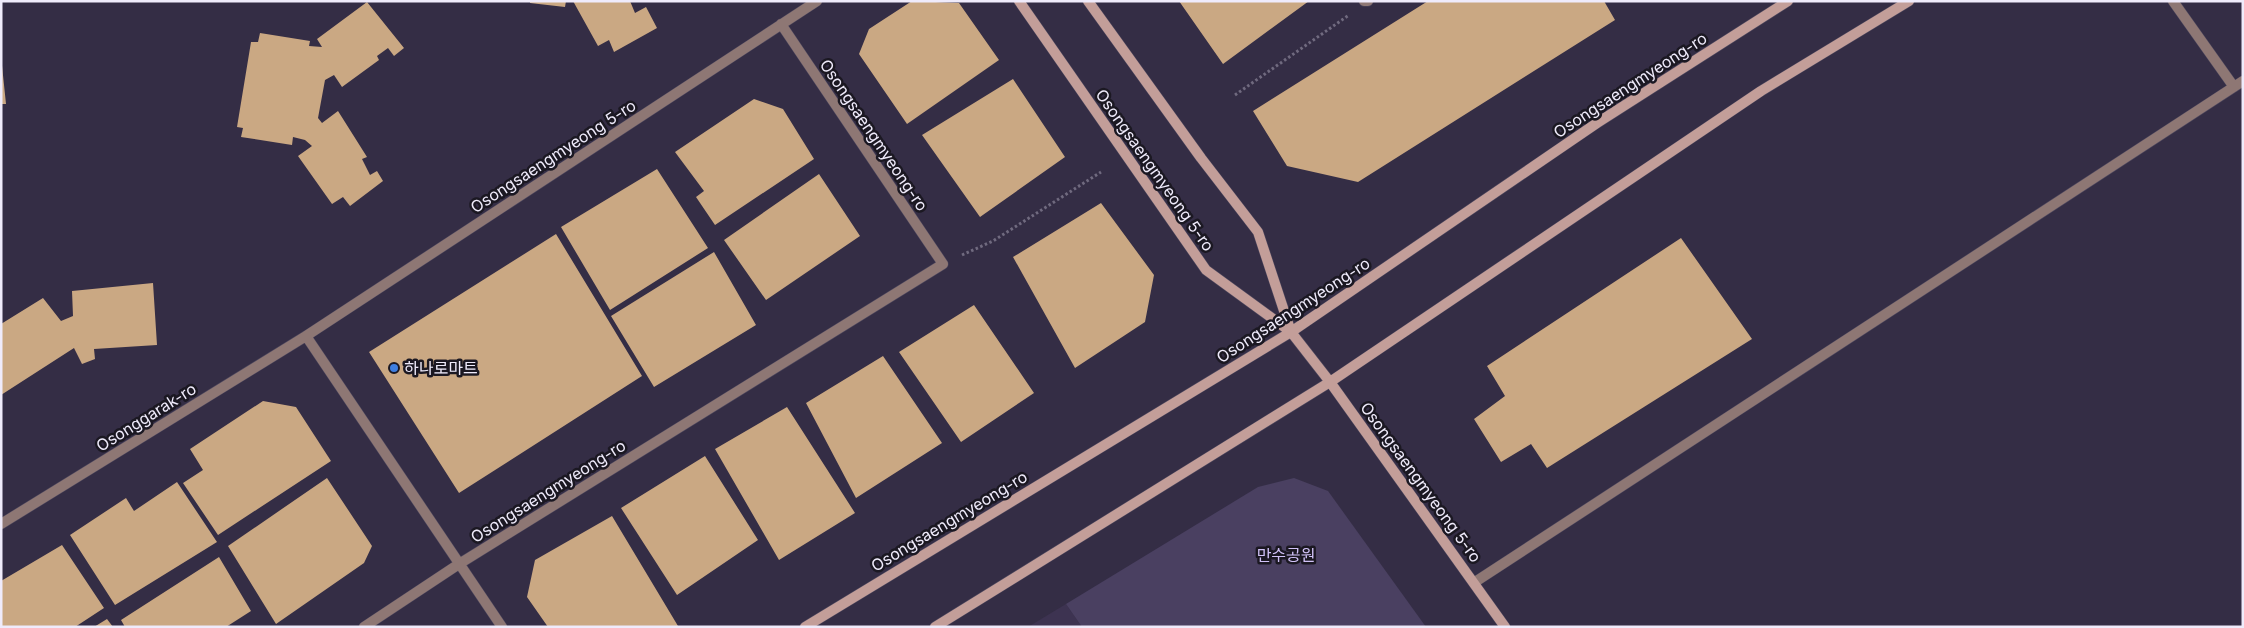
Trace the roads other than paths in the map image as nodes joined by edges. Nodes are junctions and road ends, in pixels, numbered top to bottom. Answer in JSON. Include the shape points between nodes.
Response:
{"nodes":[{"id":1,"x":817,"y":1,"type":"edge"},
{"id":2,"x":1019,"y":1,"type":"edge"},
{"id":3,"x":1088,"y":1,"type":"edge"},
{"id":4,"x":1788,"y":1,"type":"edge"},
{"id":5,"x":1909,"y":1,"type":"edge"},
{"id":6,"x":2173,"y":1,"type":"edge"},
{"id":7,"x":781,"y":24,"type":"junction"},
{"id":8,"x":2238,"y":84,"type":"edge"},
{"id":9,"x":1291,"y":332,"type":"junction"},
{"id":10,"x":306,"y":336,"type":"junction"},
{"id":11,"x":1330,"y":382,"type":"junction"},
{"id":12,"x":1,"y":524,"type":"edge"},
{"id":13,"x":459,"y":564,"type":"junction"},
{"id":14,"x":1475,"y":582,"type":"junction"},
{"id":15,"x":364,"y":627,"type":"edge"},
{"id":16,"x":502,"y":627,"type":"edge"},
{"id":17,"x":805,"y":627,"type":"edge"},
{"id":18,"x":935,"y":627,"type":"edge"},
{"id":19,"x":1505,"y":627,"type":"edge"}],
"edges":[{"from":1,"to":7,"type":"street","name":"Osongsaengmyeong 5-ro"},
{"from":2,"to":9,"type":"street","name":"Osongsaengmyeong 5-ro","via":[[1206,270]]},
{"from":3,"to":9,"type":"street","name":"Osongsaengmyeong 5-ro","via":[[1258,232]]},
{"from":4,"to":9,"type":"street","name":"Osongsaengmyeong-ro","via":[[1597,123]]},
{"from":5,"to":11,"type":"street","via":[[1761,91]]},
{"from":6,"to":8,"type":"street"},
{"from":7,"to":10,"type":"street","name":"Osongsaengmyeong 5-ro"},
{"from":7,"to":13,"type":"street","name":"Osongsaengmyeong-ro","via":[[943,264]]},
{"from":8,"to":14,"type":"street"},
{"from":9,"to":11,"type":"street","name":"Osongsaengmyeong 5-ro"},
{"from":9,"to":17,"type":"street","name":"Osongsaengmyeong-ro"},
{"from":10,"to":12,"type":"street","name":"Osonggarak-ro"},
{"from":10,"to":13,"type":"street"},
{"from":11,"to":14,"type":"street","name":"Osongsaengmyeong 5-ro"},
{"from":11,"to":18,"type":"street"},
{"from":13,"to":15,"type":"street","name":"Osongsaengmyeong-ro"},
{"from":13,"to":16,"type":"street"},
{"from":14,"to":19,"type":"street","name":"Osongsaengmyeong 5-ro"}]}
